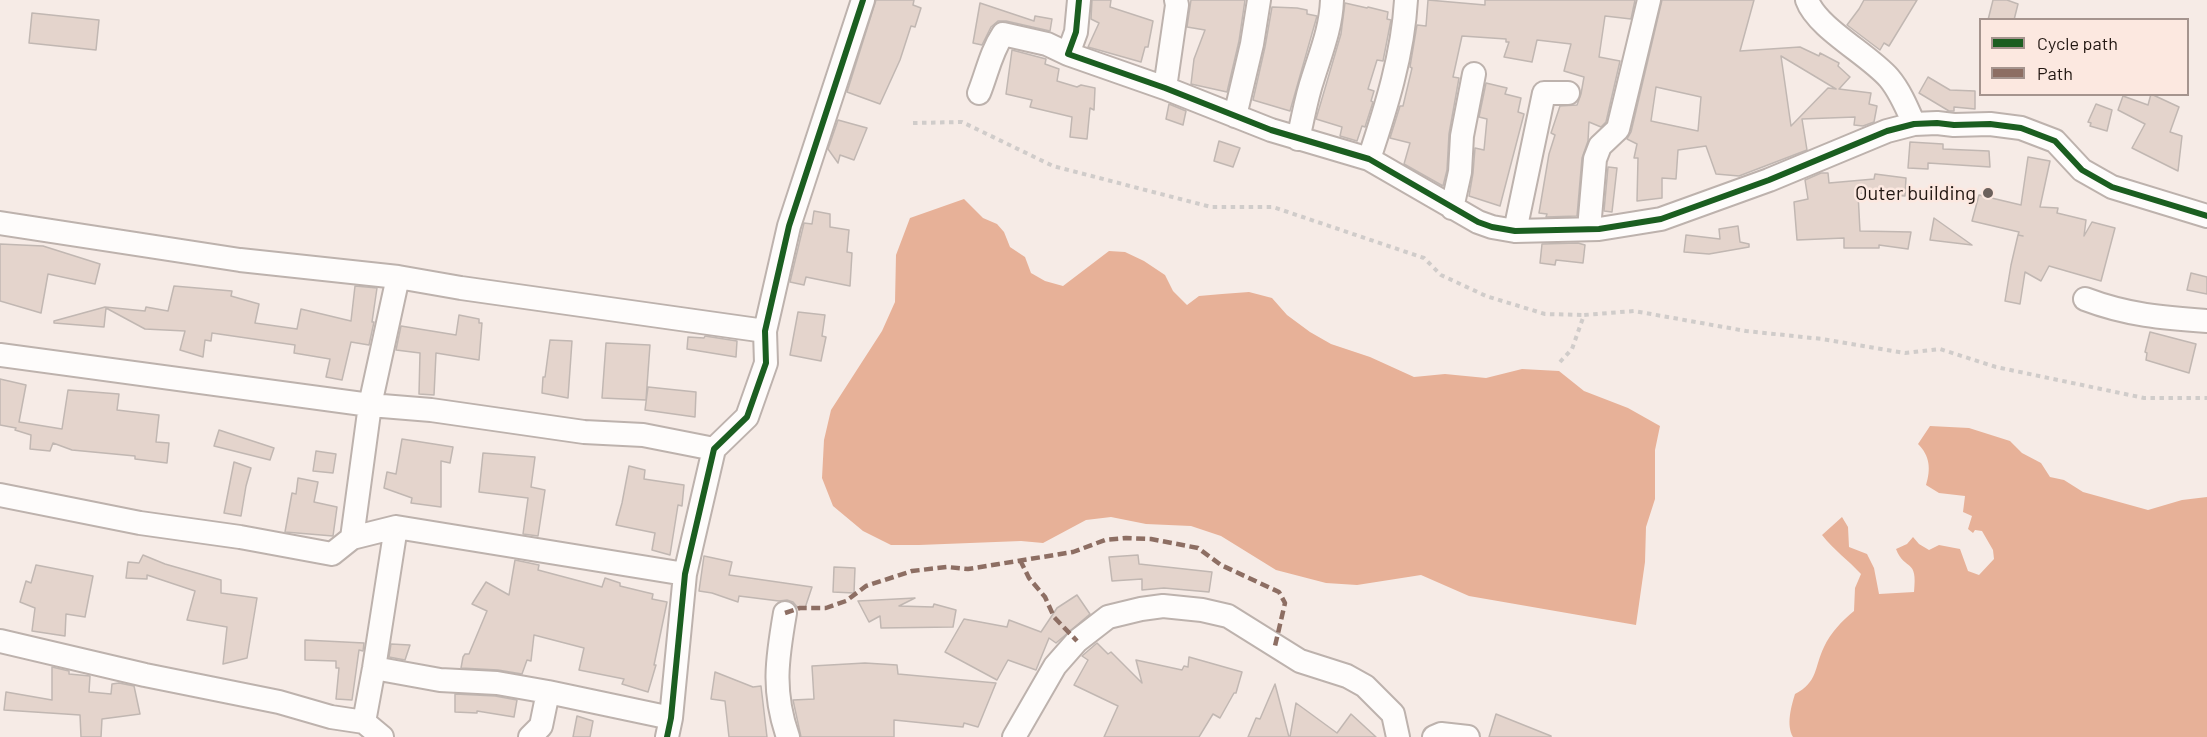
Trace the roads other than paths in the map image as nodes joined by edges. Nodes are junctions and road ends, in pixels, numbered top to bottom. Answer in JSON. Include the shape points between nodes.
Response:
{"nodes":[{"id":1,"x":863,"y":0,"type":"edge"},
{"id":2,"x":1079,"y":0,"type":"edge"},
{"id":3,"x":1176,"y":0,"type":"edge"},
{"id":4,"x":1260,"y":0,"type":"edge"},
{"id":5,"x":1332,"y":0,"type":"edge"},
{"id":6,"x":1406,"y":0,"type":"edge"},
{"id":7,"x":1649,"y":0,"type":"edge"},
{"id":8,"x":1808,"y":0,"type":"edge"},
{"id":9,"x":1068,"y":54,"type":"junction"},
{"id":10,"x":1474,"y":74,"type":"dead end"},
{"id":11,"x":1165,"y":88,"type":"junction"},
{"id":12,"x":979,"y":93,"type":"dead end"},
{"id":13,"x":1568,"y":93,"type":"dead end"},
{"id":14,"x":1235,"y":116,"type":"junction"},
{"id":15,"x":1914,"y":124,"type":"junction"},
{"id":16,"x":1298,"y":139,"type":"junction"},
{"id":17,"x":1369,"y":159,"type":"junction"},
{"id":18,"x":1452,"y":208,"type":"junction"},
{"id":19,"x":2207,"y":216,"type":"edge"},
{"id":20,"x":0,"y":223,"type":"edge"},
{"id":21,"x":1589,"y":229,"type":"junction"},
{"id":22,"x":1515,"y":231,"type":"junction"},
{"id":23,"x":398,"y":277,"type":"junction"},
{"id":24,"x":2085,"y":299,"type":"dead end"},
{"id":25,"x":2207,"y":321,"type":"edge"},
{"id":26,"x":765,"y":332,"type":"junction"},
{"id":27,"x":0,"y":355,"type":"edge"},
{"id":28,"x":370,"y":405,"type":"junction"},
{"id":29,"x":714,"y":449,"type":"junction"},
{"id":30,"x":0,"y":495,"type":"edge"},
{"id":31,"x":396,"y":527,"type":"junction"},
{"id":32,"x":352,"y":538,"type":"junction"},
{"id":33,"x":685,"y":574,"type":"junction"},
{"id":34,"x":785,"y":613,"type":"dead end"},
{"id":35,"x":0,"y":641,"type":"edge"},
{"id":36,"x":374,"y":668,"type":"junction"},
{"id":37,"x":548,"y":692,"type":"junction"},
{"id":38,"x":364,"y":722,"type":"junction"},
{"id":39,"x":672,"y":731,"type":"edge"},
{"id":40,"x":382,"y":737,"type":"edge"},
{"id":41,"x":530,"y":737,"type":"edge"},
{"id":42,"x":788,"y":737,"type":"edge"},
{"id":43,"x":1014,"y":737,"type":"edge"},
{"id":44,"x":1398,"y":737,"type":"edge"},
{"id":45,"x":1434,"y":737,"type":"edge"},
{"id":46,"x":1468,"y":737,"type":"edge"}],
"edges":[{"from":1,"to":26,"type":"street","via":[[789,226]]},
{"from":2,"to":9,"type":"street","via":[[1076,32]]},
{"from":3,"to":11,"type":"street"},
{"from":4,"to":14,"type":"street"},
{"from":5,"to":16,"type":"street","via":[[1328,30]]},
{"from":6,"to":17,"type":"street","via":[[1389,98]]},
{"from":7,"to":21,"type":"street","via":[[1618,129],[1600,146],[1595,159]]},
{"from":8,"to":15,"type":"street","via":[[1822,21],[1889,79]]},
{"from":9,"to":11,"type":"street"},
{"from":9,"to":12,"type":"street","via":[[1052,45],[1003,34],[993,49]]},
{"from":10,"to":18,"type":"street"},
{"from":11,"to":14,"type":"street"},
{"from":13,"to":22,"type":"street","via":[[1544,93]]},
{"from":14,"to":16,"type":"street"},
{"from":15,"to":19,"type":"street","via":[[2021,128],[2055,141],[2082,170],[2112,187]]},
{"from":15,"to":21,"type":"street","via":[[1661,219]]},
{"from":16,"to":17,"type":"street"},
{"from":17,"to":18,"type":"street"},
{"from":18,"to":22,"type":"street","via":[[1478,222]]},
{"from":20,"to":23,"type":"street","via":[[240,260]]},
{"from":21,"to":22,"type":"street"},
{"from":23,"to":26,"type":"street"},
{"from":23,"to":28,"type":"street"},
{"from":24,"to":25,"type":"street","via":[[2154,318]]},
{"from":26,"to":29,"type":"street","via":[[766,363],[747,417]]},
{"from":27,"to":28,"type":"street"},
{"from":28,"to":29,"type":"street","via":[[584,432],[643,435]]},
{"from":28,"to":32,"type":"street"},
{"from":29,"to":33,"type":"street"},
{"from":30,"to":32,"type":"street","via":[[140,523],[332,554]]},
{"from":31,"to":32,"type":"street"},
{"from":31,"to":33,"type":"street"},
{"from":31,"to":36,"type":"street"},
{"from":33,"to":39,"type":"street"},
{"from":34,"to":42,"type":"street","via":[[776,688]]},
{"from":35,"to":38,"type":"street"},
{"from":36,"to":37,"type":"street"},
{"from":36,"to":38,"type":"street"},
{"from":37,"to":39,"type":"street"},
{"from":37,"to":41,"type":"street","via":[[541,726]]},
{"from":38,"to":40,"type":"street"},
{"from":43,"to":44,"type":"street","via":[[1055,666],[1077,641],[1108,617],[1163,606],[1228,616],[1300,661],[1365,686],[1390,709]]},
{"from":45,"to":46,"type":"street"}]}
